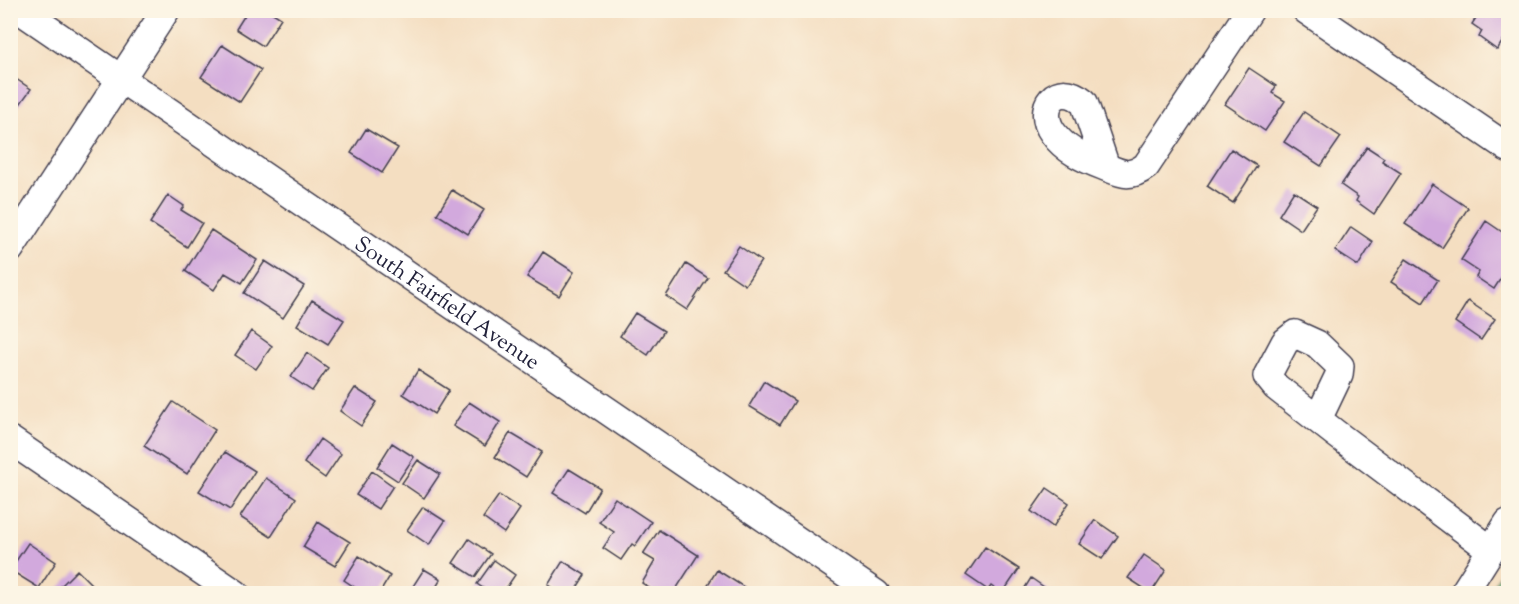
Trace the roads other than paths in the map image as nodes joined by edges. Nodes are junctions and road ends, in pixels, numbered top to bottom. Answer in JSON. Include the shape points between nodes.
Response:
{"nodes":[{"id":1,"x":20,"y":10,"type":"edge"},
{"id":2,"x":165,"y":10,"type":"edge"},
{"id":3,"x":1250,"y":10,"type":"edge"},
{"id":4,"x":1306,"y":10,"type":"edge"},
{"id":5,"x":121,"y":80,"type":"junction"},
{"id":6,"x":1509,"y":148,"type":"edge"},
{"id":7,"x":1106,"y":167,"type":"dead end"},
{"id":8,"x":10,"y":249,"type":"edge"},
{"id":9,"x":1318,"y":419,"type":"dead end"},
{"id":10,"x":10,"y":440,"type":"edge"},
{"id":11,"x":1509,"y":523,"type":"edge"},
{"id":12,"x":1491,"y":550,"type":"junction"},
{"id":13,"x":236,"y":594,"type":"edge"},
{"id":14,"x":876,"y":594,"type":"edge"},
{"id":15,"x":1463,"y":594,"type":"edge"}],
"edges":[{"from":1,"to":5,"type":"street","name":"South Fairfield Avenue"},
{"from":2,"to":5,"type":"street"},
{"from":3,"to":7,"type":"street","via":[[1146,166],[1137,173],[1125,174]]},
{"from":4,"to":6,"type":"street"},
{"from":5,"to":8,"type":"street"},
{"from":5,"to":14,"type":"street","name":"South Fairfield Avenue"},
{"from":9,"to":12,"type":"street"},
{"from":10,"to":13,"type":"street"},
{"from":11,"to":12,"type":"street"},
{"from":12,"to":15,"type":"street"}]}
